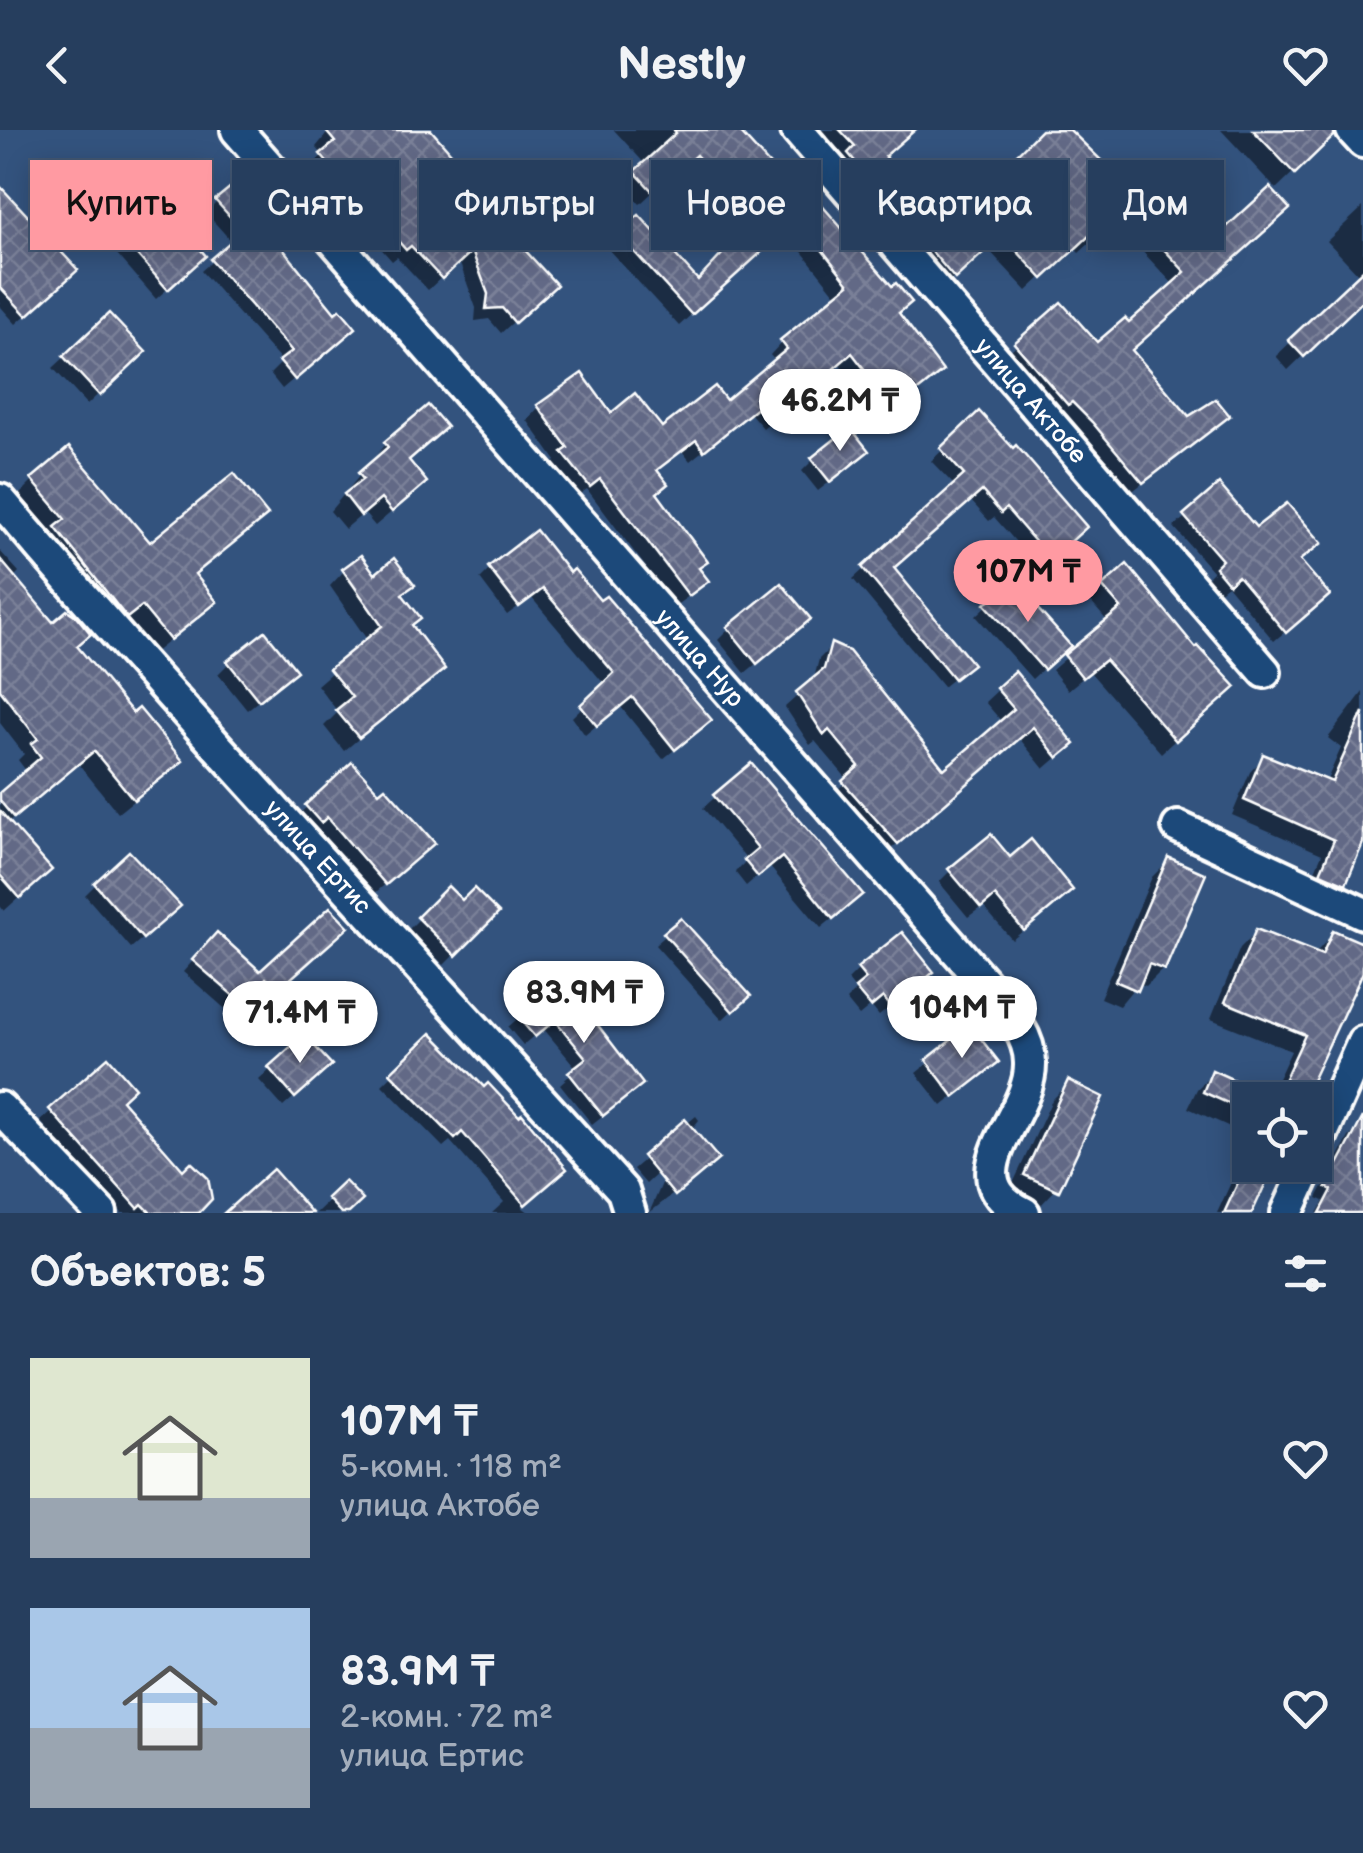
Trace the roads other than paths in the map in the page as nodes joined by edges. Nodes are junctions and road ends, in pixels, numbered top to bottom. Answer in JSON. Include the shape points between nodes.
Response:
{"nodes":[{"id":1,"x":237,"y":130,"type":"edge"},
{"id":2,"x":797,"y":130,"type":"edge"},
{"id":3,"x":1352,"y":130,"type":"edge"},
{"id":4,"x":1363,"y":142,"type":"edge"},
{"id":5,"x":0,"y":500,"type":"edge"},
{"id":6,"x":1265,"y":672,"type":"dead end"},
{"id":7,"x":1178,"y":827,"type":"dead end"},
{"id":8,"x":1363,"y":913,"type":"edge"},
{"id":9,"x":1363,"y":1042,"type":"edge"},
{"id":10,"x":0,"y":1108,"type":"edge"},
{"id":11,"x":1332,"y":1112,"type":"edge"},
{"id":12,"x":1301,"y":1182,"type":"edge"},
{"id":13,"x":101,"y":1213,"type":"edge"},
{"id":14,"x":630,"y":1213,"type":"edge"},
{"id":15,"x":1024,"y":1213,"type":"edge"},
{"id":16,"x":1288,"y":1213,"type":"edge"}],
"edges":[{"from":1,"to":15,"type":"street","name":"улица Нур","via":[[1019,1027],[1031,1065],[1025,1099],[992,1169],[1004,1203]]},
{"from":2,"to":6,"type":"street","name":"улица Актобе"},
{"from":3,"to":4,"type":"street"},
{"from":5,"to":14,"type":"street","name":"улица Ертис","via":[[623,1192]]},
{"from":7,"to":8,"type":"street"},
{"from":9,"to":11,"type":"street"},
{"from":10,"to":13,"type":"street"},
{"from":12,"to":16,"type":"street"}]}
